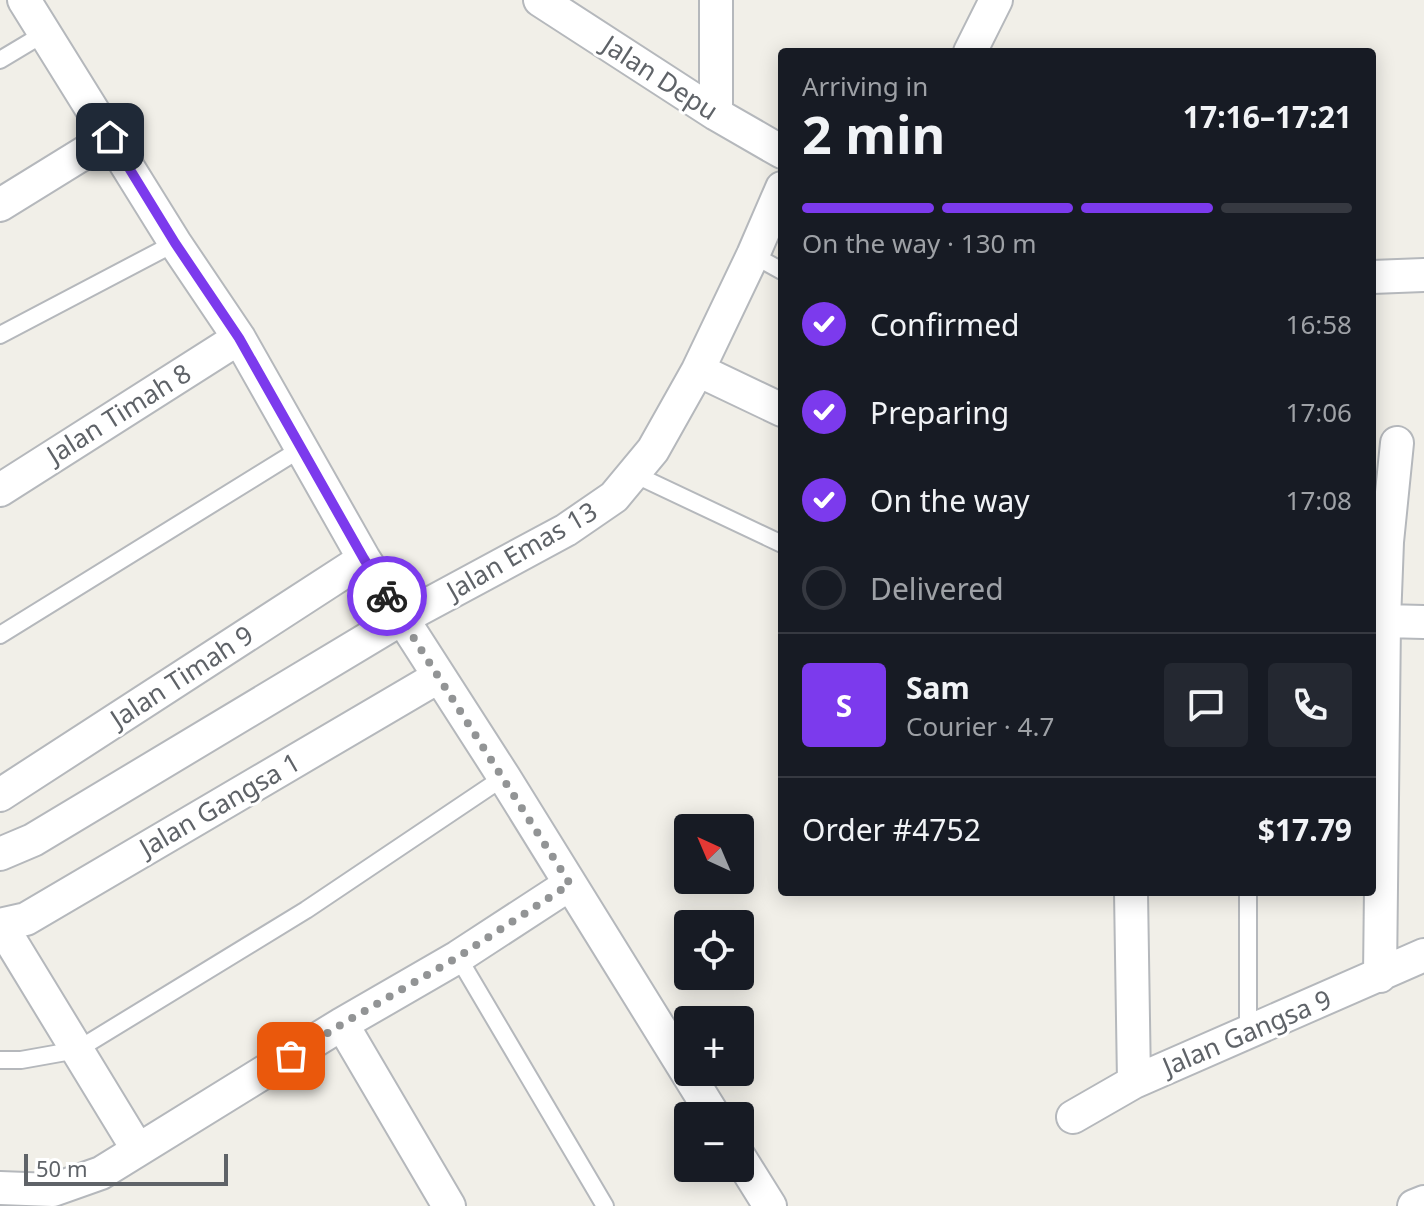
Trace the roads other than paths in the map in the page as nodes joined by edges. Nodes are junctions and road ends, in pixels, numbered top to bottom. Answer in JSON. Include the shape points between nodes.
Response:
{"nodes":[{"id":1,"x":24,"y":0,"type":"edge"},
{"id":2,"x":540,"y":0,"type":"edge"},
{"id":3,"x":716,"y":0,"type":"edge"},
{"id":4,"x":996,"y":0,"type":"edge"},
{"id":5,"x":45,"y":33,"type":"junction"},
{"id":6,"x":972,"y":48,"type":"edge"},
{"id":7,"x":0,"y":60,"type":"edge"},
{"id":8,"x":716,"y":114,"type":"junction"},
{"id":9,"x":110,"y":137,"type":"junction"},
{"id":10,"x":778,"y":150,"type":"edge"},
{"id":11,"x":778,"y":197,"type":"edge"},
{"id":12,"x":0,"y":205,"type":"edge"},
{"id":13,"x":175,"y":243,"type":"junction"},
{"id":14,"x":753,"y":255,"type":"junction"},
{"id":15,"x":778,"y":269,"type":"edge"},
{"id":16,"x":1424,"y":275,"type":"edge"},
{"id":17,"x":1376,"y":277,"type":"edge"},
{"id":18,"x":0,"y":335,"type":"edge"},
{"id":19,"x":239,"y":338,"type":"junction"},
{"id":20,"x":698,"y":370,"type":"junction"},
{"id":21,"x":778,"y":408,"type":"edge"},
{"id":22,"x":1397,"y":443,"type":"dead end"},
{"id":23,"x":302,"y":448,"type":"junction"},
{"id":24,"x":634,"y":474,"type":"junction"},
{"id":25,"x":0,"y":490,"type":"edge"},
{"id":26,"x":778,"y":542,"type":"edge"},
{"id":27,"x":1380,"y":542,"type":"edge"},
{"id":28,"x":364,"y":559,"type":"junction"},
{"id":29,"x":401,"y":619,"type":"junction"},
{"id":30,"x":1384,"y":621,"type":"junction"},
{"id":31,"x":1424,"y":622,"type":"edge"},
{"id":32,"x":0,"y":635,"type":"edge"},
{"id":33,"x":438,"y":677,"type":"junction"},
{"id":34,"x":504,"y":777,"type":"junction"},
{"id":35,"x":0,"y":795,"type":"edge"},
{"id":36,"x":0,"y":854,"type":"edge"},
{"id":37,"x":570,"y":884,"type":"junction"},
{"id":38,"x":1131,"y":896,"type":"edge"},
{"id":39,"x":1248,"y":896,"type":"edge"},
{"id":40,"x":0,"y":925,"type":"edge"},
{"id":41,"x":1424,"y":955,"type":"edge"},
{"id":42,"x":458,"y":957,"type":"junction"},
{"id":43,"x":1380,"y":976,"type":"junction"},
{"id":44,"x":342,"y":1024,"type":"junction"},
{"id":45,"x":1248,"y":1033,"type":"junction"},
{"id":46,"x":77,"y":1050,"type":"junction"},
{"id":47,"x":0,"y":1060,"type":"edge"},
{"id":48,"x":1134,"y":1082,"type":"junction"},
{"id":49,"x":705,"y":1102,"type":"edge"},
{"id":50,"x":1073,"y":1117,"type":"dead end"},
{"id":51,"x":138,"y":1150,"type":"junction"},
{"id":52,"x":754,"y":1180,"type":"edge"},
{"id":53,"x":0,"y":1188,"type":"edge"},
{"id":54,"x":1424,"y":1202,"type":"edge"},
{"id":55,"x":449,"y":1206,"type":"edge"},
{"id":56,"x":605,"y":1206,"type":"edge"},
{"id":57,"x":770,"y":1206,"type":"edge"},
{"id":58,"x":1414,"y":1206,"type":"edge"}],
"edges":[{"from":1,"to":5,"type":"street"},
{"from":2,"to":8,"type":"street","name":"Jalan Depu"},
{"from":3,"to":8,"type":"street"},
{"from":4,"to":6,"type":"street"},
{"from":5,"to":7,"type":"lane"},
{"from":5,"to":9,"type":"street"},
{"from":8,"to":10,"type":"street","name":"Jalan Depu"},
{"from":9,"to":12,"type":"street"},
{"from":9,"to":13,"type":"street"},
{"from":11,"to":14,"type":"street","name":"Jalan Emas 13"},
{"from":13,"to":18,"type":"lane"},
{"from":13,"to":19,"type":"street"},
{"from":14,"to":15,"type":"lane"},
{"from":14,"to":20,"type":"street","name":"Jalan Emas 13"},
{"from":16,"to":17,"type":"street"},
{"from":19,"to":23,"type":"street"},
{"from":19,"to":25,"type":"street","name":"Jalan Timah 8"},
{"from":20,"to":21,"type":"street"},
{"from":20,"to":24,"type":"street","name":"Jalan Emas 13"},
{"from":22,"to":27,"type":"street"},
{"from":23,"to":28,"type":"street"},
{"from":23,"to":32,"type":"lane"},
{"from":24,"to":26,"type":"lane"},
{"from":24,"to":29,"type":"street","name":"Jalan Emas 13","via":[[614,497],[566,530]]},
{"from":27,"to":30,"type":"street"},
{"from":28,"to":29,"type":"street"},
{"from":28,"to":35,"type":"street","name":"Jalan Timah 9"},
{"from":29,"to":33,"type":"street"},
{"from":29,"to":36,"type":"street","name":"Jalan Emas 13","via":[[33,840]]},
{"from":30,"to":31,"type":"street"},
{"from":30,"to":43,"type":"street"},
{"from":33,"to":34,"type":"street"},
{"from":33,"to":40,"type":"street","name":"Jalan Gangsa 1","via":[[26,919]]},
{"from":34,"to":37,"type":"street"},
{"from":34,"to":46,"type":"lane","via":[[306,910]]},
{"from":37,"to":42,"type":"street"},
{"from":37,"to":49,"type":"street"},
{"from":38,"to":48,"type":"street"},
{"from":39,"to":45,"type":"lane"},
{"from":40,"to":46,"type":"street"},
{"from":41,"to":43,"type":"street","name":"Jalan Gangsa 9"},
{"from":42,"to":44,"type":"street"},
{"from":42,"to":56,"type":"lane"},
{"from":43,"to":45,"type":"street","name":"Jalan Gangsa 9"},
{"from":44,"to":51,"type":"street"},
{"from":44,"to":55,"type":"street"},
{"from":45,"to":48,"type":"street","name":"Jalan Gangsa 9"},
{"from":46,"to":47,"type":"lane"},
{"from":46,"to":51,"type":"street"},
{"from":48,"to":50,"type":"street","name":"Jalan Gangsa 9"},
{"from":51,"to":53,"type":"street","via":[[101,1173],[53,1190]]},
{"from":52,"to":57,"type":"street"},
{"from":54,"to":58,"type":"street"}]}
